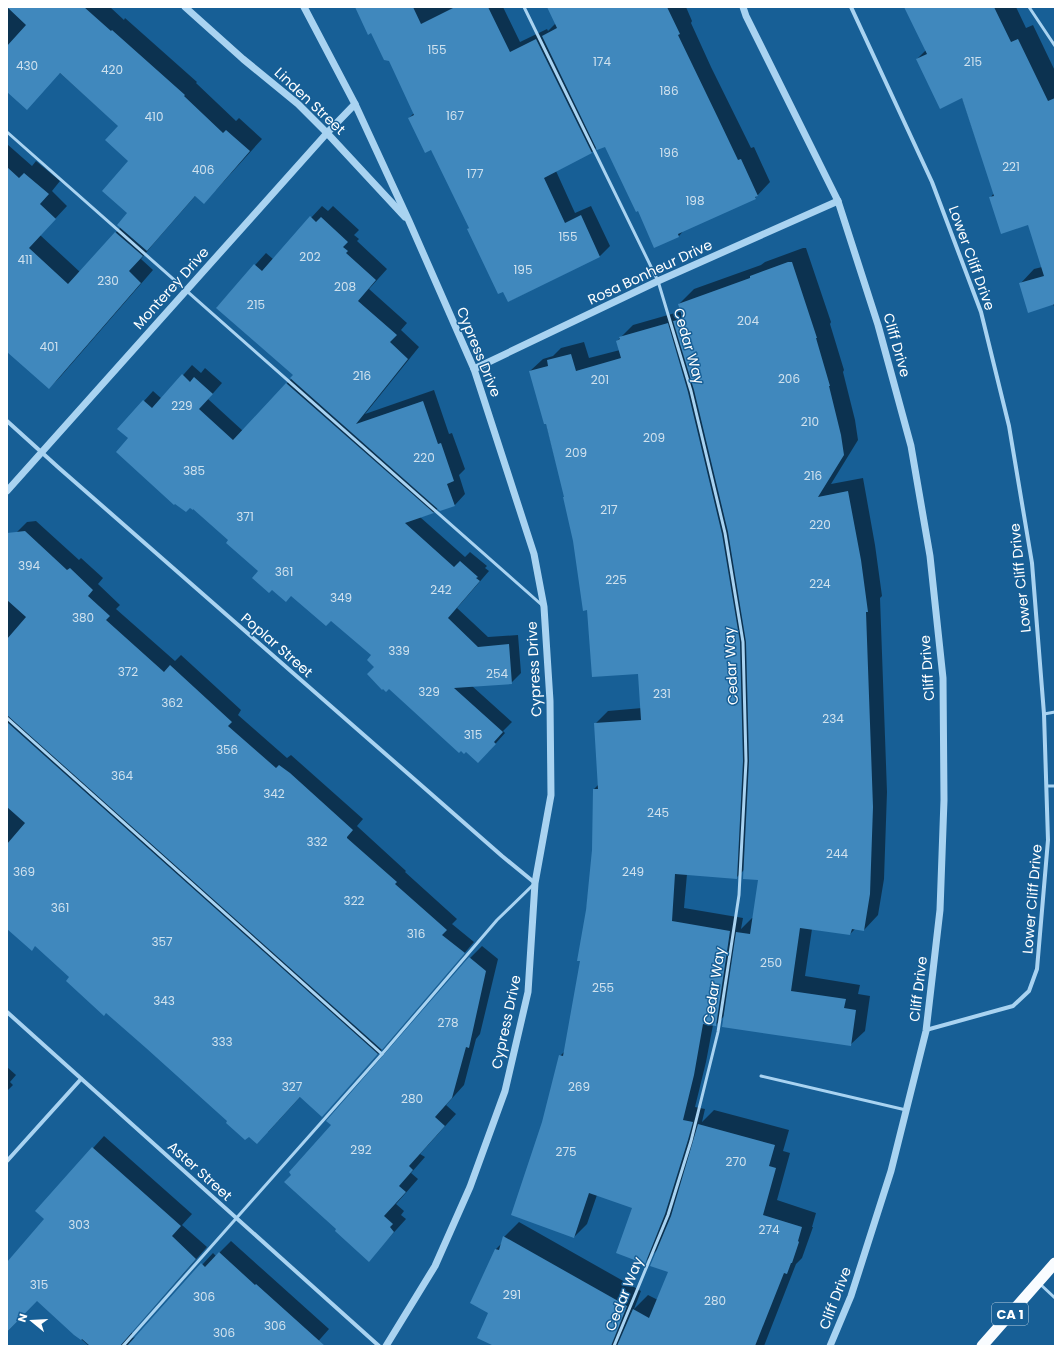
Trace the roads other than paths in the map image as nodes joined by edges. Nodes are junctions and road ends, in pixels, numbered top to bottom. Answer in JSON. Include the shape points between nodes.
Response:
{"nodes":[{"id":1,"x":185,"y":7,"type":"edge"},
{"id":2,"x":304,"y":7,"type":"edge"},
{"id":3,"x":524,"y":7,"type":"edge"},
{"id":4,"x":743,"y":7,"type":"edge"},
{"id":5,"x":851,"y":7,"type":"edge"},
{"id":6,"x":1029,"y":7,"type":"edge"},
{"id":7,"x":1055,"y":46,"type":"edge"},
{"id":8,"x":355,"y":104,"type":"junction"},
{"id":9,"x":7,"y":132,"type":"edge"},
{"id":10,"x":327,"y":133,"type":"junction"},
{"id":11,"x":838,"y":201,"type":"junction"},
{"id":12,"x":409,"y":221,"type":"junction"},
{"id":13,"x":658,"y":281,"type":"junction"},
{"id":14,"x":186,"y":290,"type":"junction"},
{"id":15,"x":474,"y":369,"type":"junction"},
{"id":16,"x":7,"y":421,"type":"edge"},
{"id":17,"x":42,"y":452,"type":"junction"},
{"id":18,"x":7,"y":491,"type":"edge"},
{"id":19,"x":544,"y":607,"type":"junction"},
{"id":20,"x":1055,"y":712,"type":"edge"},
{"id":21,"x":1044,"y":714,"type":"junction"},
{"id":22,"x":7,"y":718,"type":"edge"},
{"id":23,"x":1047,"y":786,"type":"junction"},
{"id":24,"x":1055,"y":786,"type":"edge"},
{"id":25,"x":535,"y":883,"type":"junction"},
{"id":26,"x":7,"y":1012,"type":"edge"},
{"id":27,"x":926,"y":1030,"type":"junction"},
{"id":28,"x":382,"y":1054,"type":"junction"},
{"id":29,"x":760,"y":1076,"type":"dead end"},
{"id":30,"x":81,"y":1079,"type":"junction"},
{"id":31,"x":906,"y":1110,"type":"junction"},
{"id":32,"x":7,"y":1161,"type":"edge"},
{"id":33,"x":237,"y":1218,"type":"junction"},
{"id":34,"x":1055,"y":1263,"type":"edge"},
{"id":35,"x":1038,"y":1282,"type":"junction"},
{"id":36,"x":1055,"y":1298,"type":"edge"},
{"id":37,"x":124,"y":1346,"type":"edge"},
{"id":38,"x":379,"y":1346,"type":"edge"},
{"id":39,"x":386,"y":1346,"type":"edge"},
{"id":40,"x":614,"y":1346,"type":"edge"},
{"id":41,"x":830,"y":1346,"type":"edge"},
{"id":42,"x":982,"y":1346,"type":"edge"}],
"edges":[{"from":1,"to":10,"type":"street","name":"Linden Street","via":[[298,104]]},
{"from":2,"to":8,"type":"street","name":"Cypress Drive"},
{"from":3,"to":13,"type":"lane","name":"Cedar Way"},
{"from":4,"to":11,"type":"street","name":"Cliff Drive"},
{"from":5,"to":21,"type":"street","name":"Lower Cliff Drive","via":[[932,182],[981,312],[1009,426],[1032,562]]},
{"from":6,"to":7,"type":"lane"},
{"from":8,"to":10,"type":"street","name":"Monterey Drive"},
{"from":8,"to":12,"type":"street","name":"Cypress Drive"},
{"from":9,"to":14,"type":"lane"},
{"from":10,"to":12,"type":"street","name":"Linden Street"},
{"from":10,"to":14,"type":"street","name":"Monterey Drive"},
{"from":11,"to":13,"type":"street","name":"Rosa Bonheur Drive"},
{"from":11,"to":27,"type":"street","name":"Cliff Drive","via":[[878,325],[911,446],[930,556],[942,670],[944,800],[940,910]]},
{"from":12,"to":15,"type":"street","name":"Cypress Drive"},
{"from":13,"to":15,"type":"street","name":"Rosa Bonheur Drive"},
{"from":13,"to":40,"type":"lane","name":"Cedar Way","via":[[691,391],[725,533],[743,642],[746,761],[739,895],[718,1032],[691,1141],[668,1215]]},
{"from":14,"to":17,"type":"street","name":"Monterey Drive"},
{"from":14,"to":19,"type":"lane"},
{"from":15,"to":19,"type":"street","name":"Cypress Drive","via":[[534,554]]},
{"from":16,"to":17,"type":"street","name":"Poplar Street"},
{"from":17,"to":18,"type":"street","name":"Monterey Drive"},
{"from":17,"to":25,"type":"street","name":"Poplar Street"},
{"from":19,"to":25,"type":"street","name":"Cypress Drive","via":[[550,701],[551,795]]},
{"from":20,"to":21,"type":"lane"},
{"from":21,"to":23,"type":"street","name":"Lower Cliff Drive"},
{"from":22,"to":28,"type":"lane"},
{"from":23,"to":24,"type":"lane"},
{"from":23,"to":27,"type":"street","name":"Lower Cliff Drive","via":[[1048,840],[1037,969],[1029,991],[1013,1006]]},
{"from":25,"to":28,"type":"lane","via":[[497,920]]},
{"from":25,"to":39,"type":"street","name":"Cypress Drive","via":[[528,992],[505,1091],[470,1187],[435,1266]]},
{"from":26,"to":30,"type":"street","name":"Aster Street"},
{"from":27,"to":31,"type":"street","name":"Cliff Drive"},
{"from":28,"to":33,"type":"lane"},
{"from":29,"to":31,"type":"lane"},
{"from":30,"to":32,"type":"street"},
{"from":30,"to":33,"type":"street","name":"Aster Street"},
{"from":31,"to":41,"type":"street","name":"Cliff Drive","via":[[891,1171],[851,1296]]},
{"from":33,"to":37,"type":"lane"},
{"from":33,"to":38,"type":"street","name":"Aster Street"},
{"from":34,"to":35,"type":"highway","number":"CA 1"},
{"from":35,"to":36,"type":"lane"},
{"from":35,"to":42,"type":"highway","number":"CA 1"}]}
